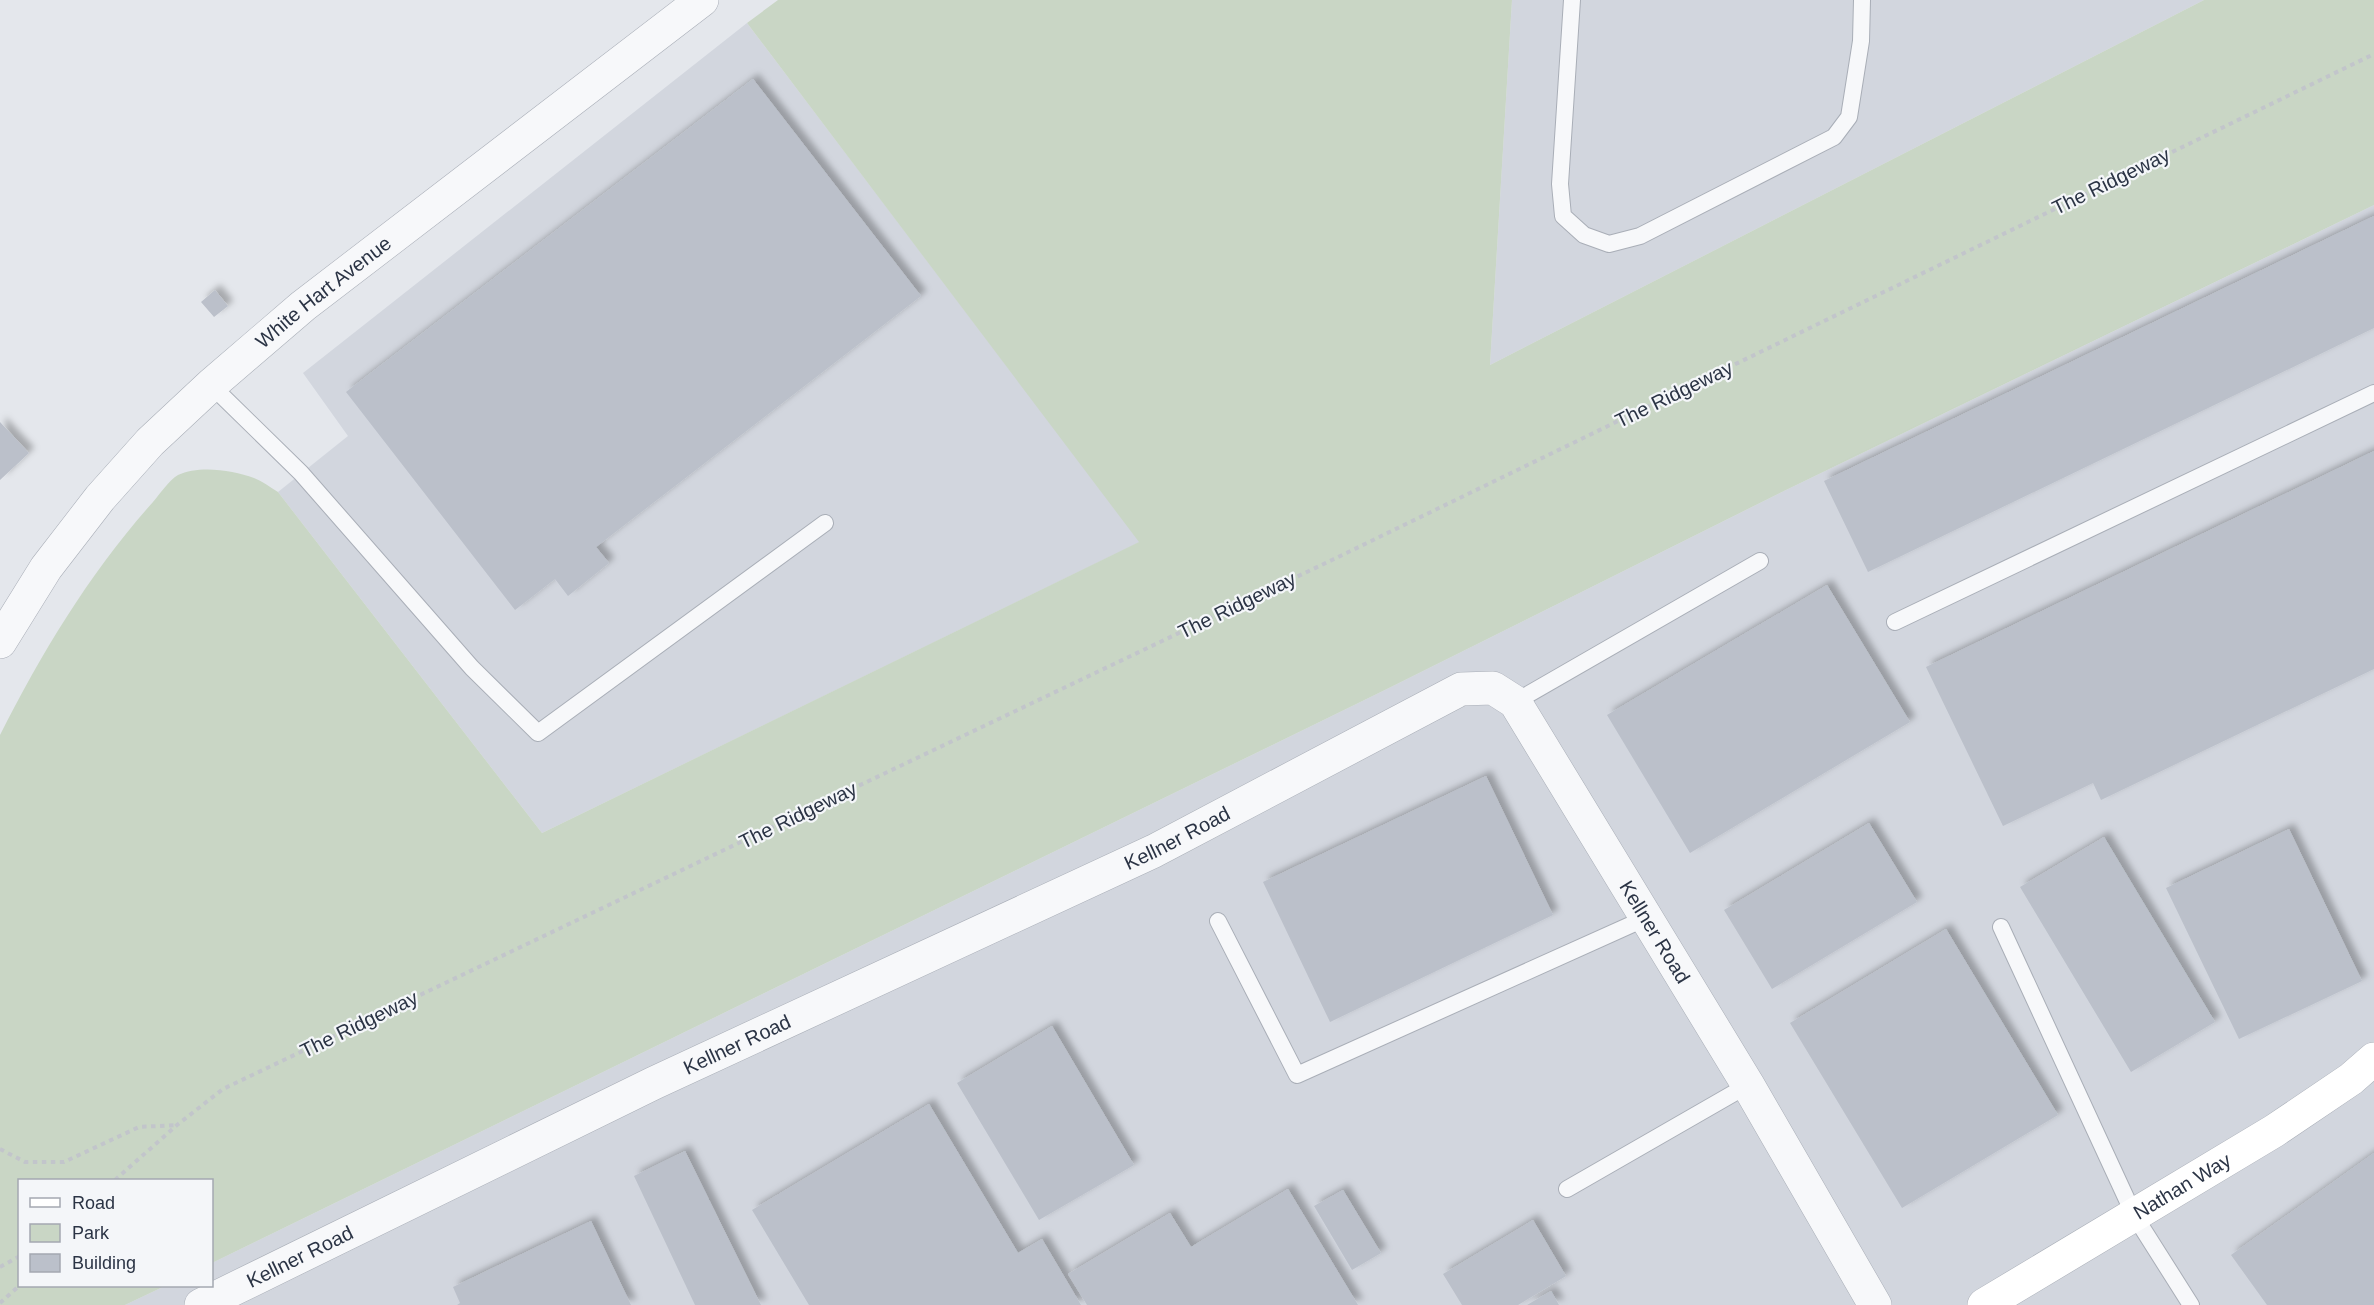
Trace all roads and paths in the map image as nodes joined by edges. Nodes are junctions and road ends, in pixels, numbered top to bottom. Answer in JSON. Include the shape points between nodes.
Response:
{"nodes":[{"id":1,"x":702,"y":0,"type":"edge"},
{"id":2,"x":1572,"y":0,"type":"edge"},
{"id":3,"x":1862,"y":0,"type":"edge"},
{"id":4,"x":2374,"y":54,"type":"edge"},
{"id":5,"x":211,"y":385,"type":"junction"},
{"id":6,"x":2374,"y":393,"type":"edge"},
{"id":7,"x":825,"y":523,"type":"dead end"},
{"id":8,"x":1760,"y":561,"type":"dead end"},
{"id":9,"x":1896,"y":622,"type":"dead end"},
{"id":10,"x":0,"y":642,"type":"edge"},
{"id":11,"x":1515,"y":702,"type":"junction"},
{"id":12,"x":1646,"y":918,"type":"junction"},
{"id":13,"x":1218,"y":921,"type":"dead end"},
{"id":14,"x":2001,"y":927,"type":"dead end"},
{"id":15,"x":2374,"y":1059,"type":"edge"},
{"id":16,"x":1748,"y":1085,"type":"junction"},
{"id":17,"x":177,"y":1125,"type":"junction"},
{"id":18,"x":0,"y":1149,"type":"edge"},
{"id":19,"x":117,"y":1179,"type":"edge"},
{"id":20,"x":1567,"y":1189,"type":"dead end"},
{"id":21,"x":2134,"y":1215,"type":"junction"},
{"id":22,"x":18,"y":1257,"type":"edge"},
{"id":23,"x":0,"y":1267,"type":"edge"},
{"id":24,"x":18,"y":1287,"type":"edge"},
{"id":25,"x":0,"y":1303,"type":"edge"},
{"id":26,"x":201,"y":1305,"type":"edge"},
{"id":27,"x":1875,"y":1305,"type":"edge"},
{"id":28,"x":1984,"y":1305,"type":"edge"},
{"id":29,"x":2192,"y":1305,"type":"edge"}],
"edges":[{"from":1,"to":5,"type":"street","name":"White Hart Avenue","via":[[303,306]]},
{"from":2,"to":3,"type":"lane","via":[[1560,184],[1563,216],[1584,235],[1609,244],[1640,236],[1834,136],[1849,117],[1861,41]]},
{"from":4,"to":17,"type":"path","name":"The Ridgeway","via":[[1332,560],[223,1089]]},
{"from":5,"to":7,"type":"lane","via":[[301,473],[472,668],[538,733]]},
{"from":5,"to":10,"type":"street","name":"White Hart Avenue","via":[[150,442],[100,498],[46,568]]},
{"from":6,"to":9,"type":"lane"},
{"from":8,"to":11,"type":"lane"},
{"from":11,"to":12,"type":"street","name":"Kellner Road"},
{"from":11,"to":26,"type":"street","name":"Kellner Road","via":[[1493,688],[1461,689],[1154,851],[654,1083]]},
{"from":12,"to":13,"type":"lane","via":[[1297,1075]]},
{"from":12,"to":16,"type":"street","name":"Kellner Road"},
{"from":14,"to":21,"type":"lane"},
{"from":15,"to":21,"type":"street","name":"Nathan Way","via":[[2274,1131]]},
{"from":16,"to":20,"type":"lane"},
{"from":16,"to":27,"type":"street","name":"Kellner Road"},
{"from":17,"to":18,"type":"path","via":[[139,1127],[64,1162],[25,1162]]},
{"from":17,"to":19,"type":"path","name":"The Ridgeway"},
{"from":21,"to":28,"type":"street","name":"Nathan Way"},
{"from":21,"to":29,"type":"lane"},
{"from":22,"to":23,"type":"path"},
{"from":24,"to":25,"type":"path"}]}
